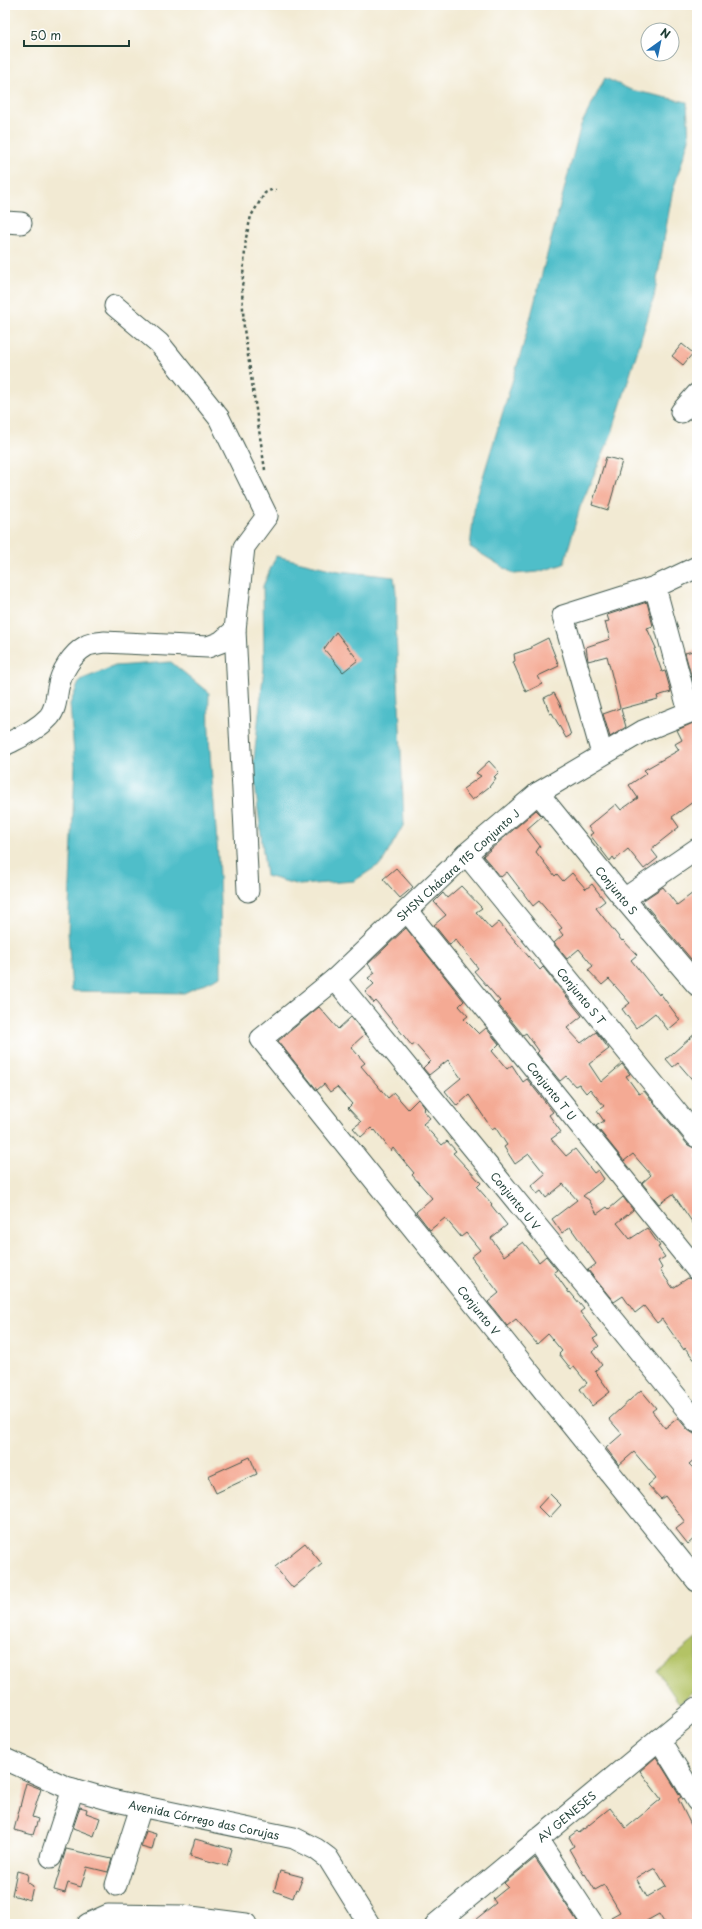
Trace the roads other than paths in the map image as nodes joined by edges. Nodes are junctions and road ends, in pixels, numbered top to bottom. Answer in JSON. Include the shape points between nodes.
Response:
{"nodes":[{"id":1,"x":115,"y":306,"type":"dead end"},
{"id":2,"x":697,"y":394,"type":"edge"},
{"id":3,"x":681,"y":412,"type":"dead end"},
{"id":4,"x":697,"y":567,"type":"edge"},
{"id":5,"x":656,"y":587,"type":"junction"},
{"id":6,"x":236,"y":630,"type":"junction"},
{"id":7,"x":693,"y":711,"type":"edge"},
{"id":8,"x":5,"y":745,"type":"edge"},
{"id":9,"x":602,"y":754,"type":"junction"},
{"id":10,"x":538,"y":793,"type":"junction"},
{"id":11,"x":697,"y":849,"type":"edge"},
{"id":12,"x":466,"y":854,"type":"junction"},
{"id":13,"x":248,"y":891,"type":"dead end"},
{"id":14,"x":624,"y":900,"type":"junction"},
{"id":15,"x":407,"y":911,"type":"junction"},
{"id":16,"x":335,"y":979,"type":"junction"},
{"id":17,"x":697,"y":984,"type":"edge"},
{"id":18,"x":261,"y":1039,"type":"joint"},
{"id":19,"x":697,"y":1137,"type":"edge"},
{"id":20,"x":697,"y":1270,"type":"edge"},
{"id":21,"x":697,"y":1422,"type":"edge"},
{"id":22,"x":697,"y":1581,"type":"edge"},
{"id":23,"x":697,"y":1708,"type":"edge"},
{"id":24,"x":659,"y":1739,"type":"junction"},
{"id":25,"x":5,"y":1759,"type":"edge"},
{"id":26,"x":73,"y":1789,"type":"junction"},
{"id":27,"x":697,"y":1801,"type":"edge"},
{"id":28,"x":141,"y":1807,"type":"junction"},
{"id":29,"x":537,"y":1839,"type":"junction"},
{"id":30,"x":51,"y":1857,"type":"dead end"},
{"id":31,"x":116,"y":1885,"type":"dead end"},
{"id":32,"x":182,"y":1920,"type":"edge"},
{"id":33,"x":89,"y":1923,"type":"edge"},
{"id":34,"x":246,"y":1924,"type":"edge"},
{"id":35,"x":369,"y":1924,"type":"edge"},
{"id":36,"x":436,"y":1924,"type":"edge"},
{"id":37,"x":593,"y":1924,"type":"edge"}],
"edges":[{"from":1,"to":6,"type":"street","via":[[159,343],[219,418],[267,516],[244,547]]},
{"from":2,"to":3,"type":"street"},
{"from":4,"to":5,"type":"street"},
{"from":5,"to":7,"type":"street"},
{"from":5,"to":9,"type":"street","via":[[562,616]]},
{"from":6,"to":8,"type":"street","via":[[221,642],[208,647],[104,642],[87,645],[74,655],[64,670],[56,702],[49,716],[37,728]]},
{"from":6,"to":13,"type":"street"},
{"from":7,"to":9,"type":"street","name":"SHSN Chácara 115 Conjunto J","via":[[642,731]]},
{"from":9,"to":10,"type":"street","name":"SHSN Chácara 115 Conjunto J"},
{"from":10,"to":12,"type":"street","name":"SHSN Chácara 115 Conjunto J"},
{"from":10,"to":14,"type":"street","name":"Conjunto S"},
{"from":11,"to":14,"type":"street"},
{"from":12,"to":15,"type":"street","name":"SHSN Chácara 115 Conjunto J"},
{"from":12,"to":19,"type":"street","name":"Conjunto S T"},
{"from":14,"to":17,"type":"street","name":"Conjunto S"},
{"from":15,"to":16,"type":"street","name":"SHSN Chácara 115 Conjunto J"},
{"from":15,"to":20,"type":"street","name":"Conjunto T U"},
{"from":16,"to":18,"type":"street","name":"SHSN Chácara 115 Conjunto J"},
{"from":16,"to":21,"type":"street","name":"Conjunto U V"},
{"from":18,"to":22,"type":"street","name":"Conjunto V"},
{"from":23,"to":24,"type":"street","name":"AV GENESES"},
{"from":24,"to":27,"type":"street"},
{"from":24,"to":29,"type":"street","name":"AV GENESES"},
{"from":25,"to":26,"type":"street","name":"Avenida Córrego das Corujas"},
{"from":26,"to":28,"type":"street","name":"Avenida Córrego das Corujas"},
{"from":26,"to":30,"type":"street"},
{"from":28,"to":31,"type":"street"},
{"from":28,"to":35,"type":"street","name":"Avenida Córrego das Corujas","via":[[294,1838],[316,1849],[328,1858]]},
{"from":29,"to":36,"type":"street","name":"AV GENESES"},
{"from":29,"to":37,"type":"street"},
{"from":32,"to":33,"type":"street","via":[[108,1915]]},
{"from":32,"to":34,"type":"street"}]}
